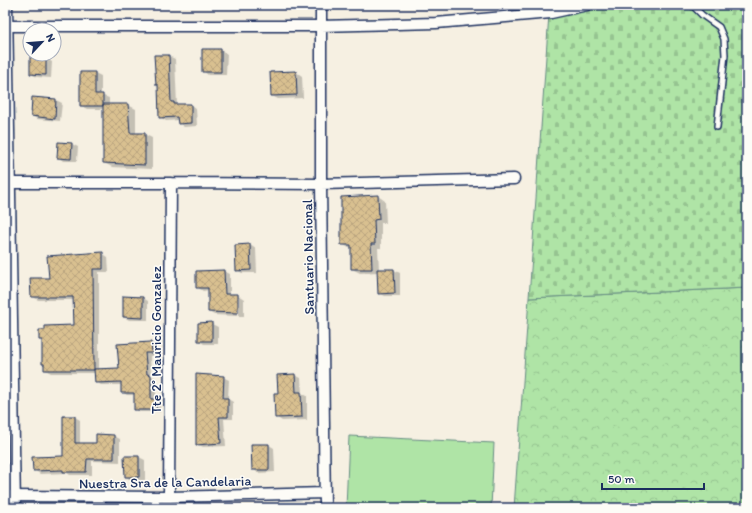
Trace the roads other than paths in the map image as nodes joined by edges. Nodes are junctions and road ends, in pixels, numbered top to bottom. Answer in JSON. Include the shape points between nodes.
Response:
{"nodes":[{"id":1,"x":7,"y":5,"type":"edge"},
{"id":2,"x":321,"y":5,"type":"edge"},
{"id":3,"x":587,"y":5,"type":"edge"},
{"id":4,"x":692,"y":5,"type":"edge"},
{"id":5,"x":550,"y":9,"type":"edge"},
{"id":6,"x":7,"y":26,"type":"junction"},
{"id":7,"x":320,"y":26,"type":"junction"},
{"id":8,"x":717,"y":127,"type":"dead end"},
{"id":9,"x":514,"y":180,"type":"dead end"},
{"id":10,"x":171,"y":183,"type":"junction"},
{"id":11,"x":7,"y":184,"type":"edge"},
{"id":12,"x":321,"y":184,"type":"junction"},
{"id":13,"x":9,"y":335,"type":"edge"},
{"id":14,"x":325,"y":493,"type":"junction"},
{"id":15,"x":10,"y":496,"type":"edge"},
{"id":16,"x":169,"y":496,"type":"junction"},
{"id":17,"x":15,"y":508,"type":"edge"},
{"id":18,"x":325,"y":508,"type":"edge"}],
"edges":[{"from":1,"to":6,"type":"street"},
{"from":2,"to":7,"type":"street","name":"Santuario Nacional"},
{"from":3,"to":5,"type":"street"},
{"from":4,"to":8,"type":"lane","via":[[719,27],[724,39],[725,55]]},
{"from":5,"to":7,"type":"street","via":[[436,23]]},
{"from":6,"to":7,"type":"street"},
{"from":6,"to":11,"type":"street"},
{"from":7,"to":12,"type":"street","name":"Santuario Nacional"},
{"from":9,"to":12,"type":"street"},
{"from":10,"to":11,"type":"street"},
{"from":10,"to":12,"type":"street"},
{"from":10,"to":16,"type":"street","name":"Tte 2° Mauricio Gonzalez"},
{"from":11,"to":13,"type":"street"},
{"from":12,"to":14,"type":"street","name":"Santuario Nacional"},
{"from":13,"to":15,"type":"street"},
{"from":14,"to":16,"type":"street","name":"Nuestra Sra de la Candelaria"},
{"from":14,"to":18,"type":"street","name":"Santuario Nacional"},
{"from":15,"to":16,"type":"street","name":"Nuestra Sra de la Candelaria"},
{"from":15,"to":17,"type":"street"}]}
